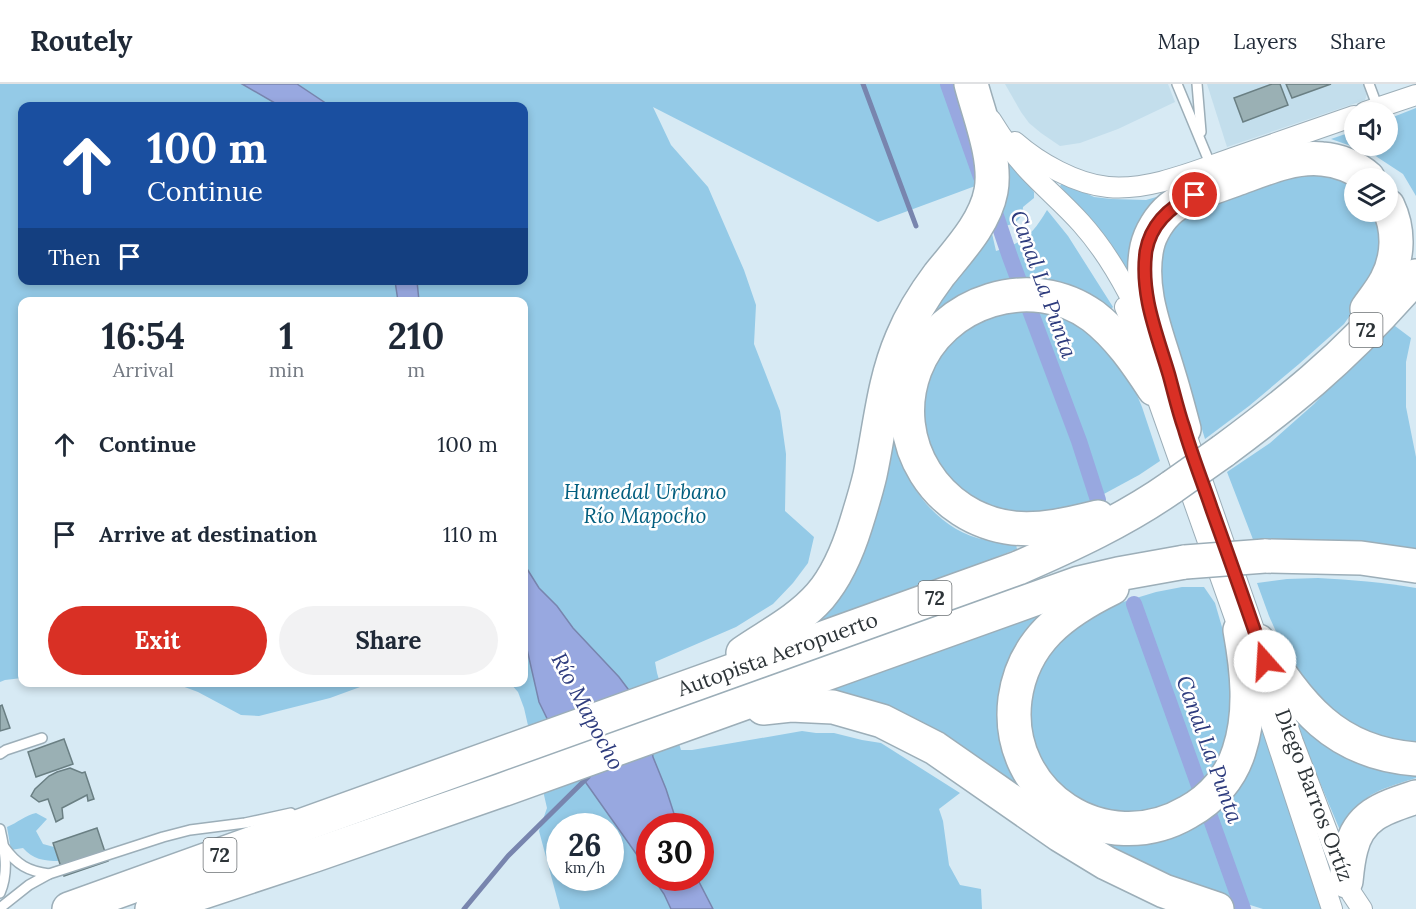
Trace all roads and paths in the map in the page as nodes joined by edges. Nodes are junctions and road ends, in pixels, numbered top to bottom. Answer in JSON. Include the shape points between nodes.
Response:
{"nodes":[{"id":1,"x":972,"y":84,"type":"edge"},
{"id":2,"x":1177,"y":84,"type":"edge"},
{"id":3,"x":1197,"y":84,"type":"edge"},
{"id":4,"x":1369,"y":84,"type":"edge"},
{"id":5,"x":1416,"y":94,"type":"edge"},
{"id":6,"x":1371,"y":102,"type":"edge"},
{"id":7,"x":1394,"y":102,"type":"edge"},
{"id":8,"x":987,"y":114,"type":"junction"},
{"id":9,"x":1344,"y":119,"type":"edge"},
{"id":10,"x":1201,"y":140,"type":"junction"},
{"id":11,"x":1211,"y":166,"type":"junction"},
{"id":12,"x":1353,"y":168,"type":"edge"},
{"id":13,"x":1050,"y":192,"type":"junction"},
{"id":14,"x":1394,"y":222,"type":"edge"},
{"id":15,"x":1416,"y":276,"type":"edge"},
{"id":16,"x":1313,"y":380,"type":"junction"},
{"id":17,"x":1155,"y":389,"type":"junction"},
{"id":18,"x":1184,"y":429,"type":"junction"},
{"id":19,"x":1166,"y":491,"type":"junction"},
{"id":20,"x":1361,"y":558,"type":"junction"},
{"id":21,"x":1171,"y":564,"type":"junction"},
{"id":22,"x":1416,"y":566,"type":"edge"},
{"id":23,"x":1416,"y":577,"type":"edge"},
{"id":24,"x":1249,"y":635,"type":"junction"},
{"id":25,"x":694,"y":684,"type":"junction"},
{"id":26,"x":710,"y":716,"type":"junction"},
{"id":27,"x":42,"y":738,"type":"dead end"},
{"id":28,"x":0,"y":754,"type":"edge"},
{"id":29,"x":1416,"y":759,"type":"edge"},
{"id":30,"x":1416,"y":796,"type":"edge"},
{"id":31,"x":371,"y":800,"type":"junction"},
{"id":32,"x":328,"y":806,"type":"dead end"},
{"id":33,"x":296,"y":812,"type":"dead end"},
{"id":34,"x":0,"y":829,"type":"edge"},
{"id":35,"x":4,"y":848,"type":"junction"},
{"id":36,"x":315,"y":855,"type":"junction"},
{"id":37,"x":49,"y":874,"type":"junction"},
{"id":38,"x":0,"y":893,"type":"edge"},
{"id":39,"x":1352,"y":903,"type":"edge"},
{"id":40,"x":0,"y":908,"type":"edge"},
{"id":41,"x":69,"y":909,"type":"edge"},
{"id":42,"x":153,"y":909,"type":"edge"},
{"id":43,"x":206,"y":909,"type":"edge"},
{"id":44,"x":1216,"y":909,"type":"edge"}],
"edges":[{"from":1,"to":8,"type":"street","name":"Diego Barros Ortíz"},
{"from":1,"to":25,"type":"highway","via":[[989,148],[993,177],[989,199],[901,339],[882,403],[870,475],[846,556],[819,597],[792,622]]},
{"from":2,"to":10,"type":"lane"},
{"from":3,"to":10,"type":"lane"},
{"from":4,"to":6,"type":"lane"},
{"from":5,"to":7,"type":"street"},
{"from":8,"to":11,"type":"street","via":[[1030,155],[1087,183],[1125,188]]},
{"from":8,"to":13,"type":"street","name":"Diego Barros Ortíz","via":[[1006,144]]},
{"from":9,"to":11,"type":"street"},
{"from":10,"to":11,"type":"lane"},
{"from":12,"to":18,"type":"highway","via":[[1310,158],[1280,164],[1182,201],[1160,221],[1149,241],[1145,288]]},
{"from":13,"to":17,"type":"street","name":"Diego Barros Ortíz","via":[[1123,304]]},
{"from":13,"to":18,"type":"street","name":"Diego Barros Ortíz","via":[[1081,223],[1118,272],[1143,321]]},
{"from":14,"to":16,"type":"highway","via":[[1395,257],[1387,280]]},
{"from":15,"to":16,"type":"highway","name":"Autopista Aeropuerto","number":"72"},
{"from":16,"to":19,"type":"highway","name":"Autopista Aeropuerto","number":"72","bridge":true},
{"from":17,"to":19,"type":"highway","via":[[1116,338],[1092,316],[1068,303],[1024,295],[993,299],[962,313],[938,333],[920,358],[910,386],[909,429],[919,462],[938,491],[964,511],[994,524],[1047,528],[1110,513]]},
{"from":17,"to":24,"type":"street","name":"Diego Barros Ortíz"},
{"from":18,"to":24,"type":"street","name":"Diego Barros Ortíz"},
{"from":19,"to":25,"type":"highway","name":"Autopista Aeropuerto","number":"72","via":[[1087,536],[1018,568]]},
{"from":20,"to":21,"type":"highway","name":"Autopista Aeropuerto","number":"72","bridge":true,"via":[[1265,556]]},
{"from":20,"to":22,"type":"highway","name":"Autopista Aeropuerto","number":"72"},
{"from":20,"to":23,"type":"highway"},
{"from":21,"to":24,"type":"highway","via":[[1087,600],[1052,626],[1033,649],[1016,691],[1014,722],[1020,752],[1044,792],[1087,821],[1121,829],[1156,826],[1204,801],[1225,780],[1239,753],[1245,730]]},
{"from":21,"to":26,"type":"highway","name":"Autopista Aeropuerto","number":"72","via":[[1079,583]]},
{"from":24,"to":29,"type":"highway","via":[[1329,729],[1369,750]]},
{"from":24,"to":39,"type":"street","name":"Diego Barros Ortíz"},
{"from":24,"to":39,"type":"street","name":"Diego Barros Ortíz"},
{"from":25,"to":31,"type":"highway","name":"Autopista Aeropuerto","number":"72"},
{"from":26,"to":36,"type":"highway","name":"Autopista Aeropuerto","number":"72"},
{"from":26,"to":44,"type":"highway","via":[[812,705],[882,721],[935,748],[1099,858],[1164,891]]},
{"from":27,"to":28,"type":"lane"},
{"from":30,"to":39,"type":"highway","via":[[1377,812],[1358,831],[1351,848]]},
{"from":31,"to":32,"type":"lane"},
{"from":31,"to":41,"type":"highway","name":"Autopista Aeropuerto","number":"72"},
{"from":33,"to":37,"type":"lane","via":[[178,832]]},
{"from":34,"to":35,"type":"lane"},
{"from":35,"to":37,"type":"lane","via":[[22,866]]},
{"from":35,"to":38,"type":"lane","via":[[5,876]]},
{"from":36,"to":42,"type":"highway","name":"Autopista Aeropuerto","number":"72"},
{"from":36,"to":43,"type":"highway","name":"Autopista Aeropuerto"},
{"from":37,"to":40,"type":"lane"}]}
